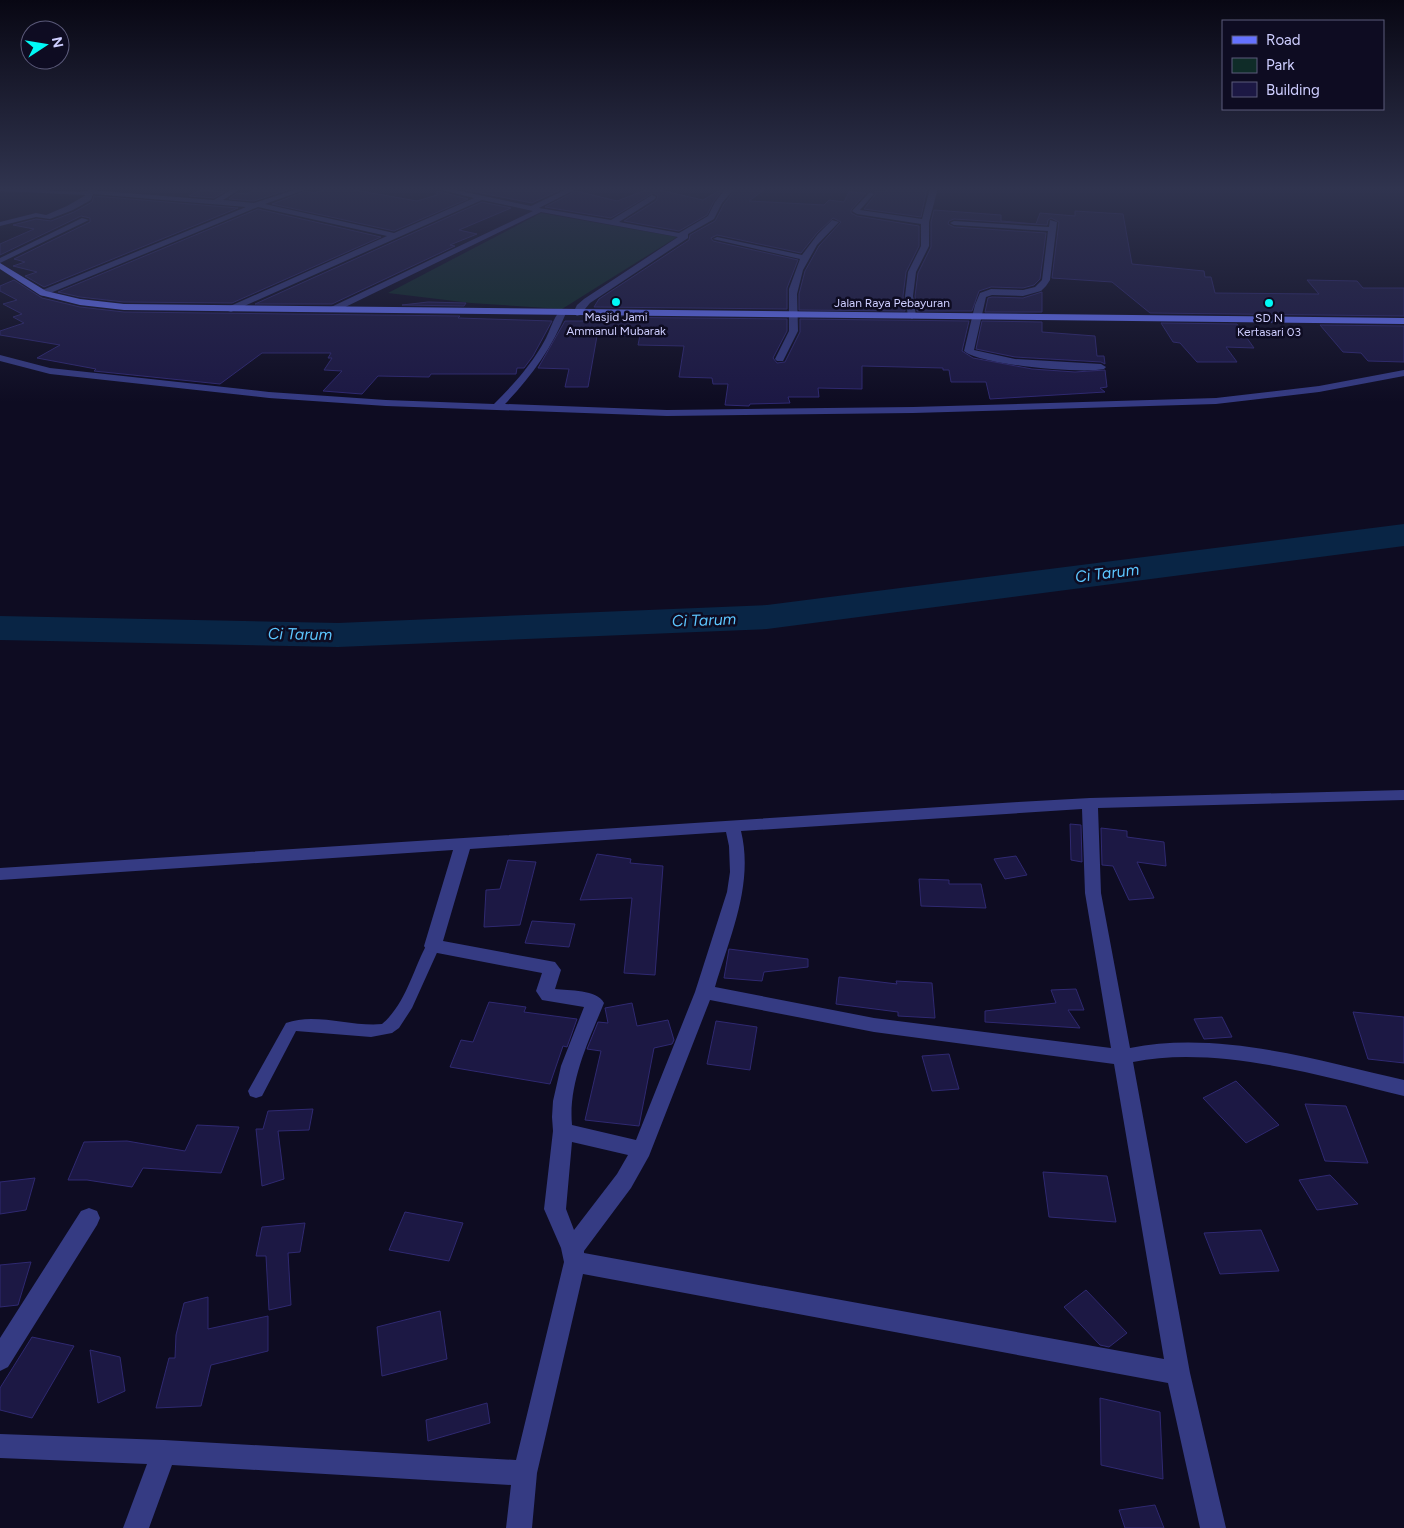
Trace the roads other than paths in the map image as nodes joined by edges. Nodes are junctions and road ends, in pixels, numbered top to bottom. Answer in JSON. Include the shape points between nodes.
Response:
{"nodes":[{"id":1,"x":125,"y":259,"type":"edge"},
{"id":2,"x":339,"y":259,"type":"edge"},
{"id":3,"x":434,"y":259,"type":"edge"},
{"id":4,"x":651,"y":259,"type":"edge"},
{"id":5,"x":804,"y":259,"type":"edge"},
{"id":6,"x":918,"y":259,"type":"edge"},
{"id":7,"x":1049,"y":259,"type":"edge"},
{"id":8,"x":0,"y":265,"type":"edge"},
{"id":9,"x":43,"y":293,"type":"junction"},
{"id":10,"x":231,"y":309,"type":"junction"},
{"id":11,"x":332,"y":310,"type":"junction"},
{"id":12,"x":562,"y":313,"type":"junction"},
{"id":13,"x":577,"y":313,"type":"junction"},
{"id":14,"x":793,"y":314,"type":"junction"},
{"id":15,"x":912,"y":316,"type":"junction"},
{"id":16,"x":978,"y":316,"type":"junction"},
{"id":17,"x":1404,"y":321,"type":"edge"},
{"id":18,"x":0,"y":358,"type":"edge"},
{"id":19,"x":780,"y":359,"type":"dead end"},
{"id":20,"x":1101,"y":367,"type":"dead end"},
{"id":21,"x":1404,"y":373,"type":"edge"},
{"id":22,"x":497,"y":407,"type":"junction"},
{"id":23,"x":1404,"y":795,"type":"edge"},
{"id":24,"x":1090,"y":803,"type":"junction"},
{"id":25,"x":732,"y":825,"type":"junction"},
{"id":26,"x":462,"y":844,"type":"junction"},
{"id":27,"x":0,"y":874,"type":"edge"},
{"id":28,"x":434,"y":946,"type":"junction"},
{"id":29,"x":704,"y":992,"type":"junction"},
{"id":30,"x":1121,"y":1057,"type":"junction"},
{"id":31,"x":1404,"y":1088,"type":"edge"},
{"id":32,"x":256,"y":1091,"type":"dead end"},
{"id":33,"x":562,"y":1131,"type":"junction"},
{"id":34,"x":642,"y":1150,"type":"junction"},
{"id":35,"x":89,"y":1218,"type":"dead end"},
{"id":36,"x":574,"y":1255,"type":"junction"},
{"id":37,"x":0,"y":1359,"type":"edge"},
{"id":38,"x":1178,"y":1373,"type":"junction"},
{"id":39,"x":0,"y":1446,"type":"edge"},
{"id":40,"x":164,"y":1452,"type":"junction"},
{"id":41,"x":525,"y":1473,"type":"junction"},
{"id":42,"x":136,"y":1528,"type":"edge"},
{"id":43,"x":519,"y":1528,"type":"edge"},
{"id":44,"x":1212,"y":1528,"type":"edge"}],
"edges":[{"from":1,"to":9,"type":"street"},
{"from":2,"to":10,"type":"street"},
{"from":3,"to":11,"type":"street"},
{"from":4,"to":13,"type":"street","via":[[587,301]]},
{"from":5,"to":14,"type":"street","via":[[793,290]]},
{"from":6,"to":15,"type":"street","via":[[912,272],[909,296]]},
{"from":7,"to":16,"type":"street","via":[[1046,280],[1038,289],[1023,293],[985,293],[979,300]]},
{"from":8,"to":9,"type":"main road","name":"Jalan Raya Pebayuran"},
{"from":9,"to":10,"type":"main road","name":"Jalan Raya Pebayuran","via":[[101,305]]},
{"from":10,"to":11,"type":"main road","name":"Jalan Raya Pebayuran"},
{"from":11,"to":12,"type":"main road","name":"Jalan Raya Pebayuran"},
{"from":12,"to":13,"type":"main road","name":"Jalan Raya Pebayuran"},
{"from":12,"to":22,"type":"street","via":[[539,360]]},
{"from":13,"to":14,"type":"main road","name":"Jalan Raya Pebayuran"},
{"from":14,"to":15,"type":"main road","name":"Jalan Raya Pebayuran"},
{"from":14,"to":19,"type":"street","via":[[792,336]]},
{"from":15,"to":16,"type":"main road","name":"Jalan Raya Pebayuran"},
{"from":16,"to":17,"type":"main road","name":"Jalan Raya Pebayuran"},
{"from":16,"to":20,"type":"street","via":[[969,350],[978,355]]},
{"from":18,"to":22,"type":"street","via":[[50,371],[226,391]]},
{"from":21,"to":22,"type":"street","via":[[1318,389],[1216,401],[667,413]]},
{"from":23,"to":24,"type":"street"},
{"from":24,"to":25,"type":"street"},
{"from":24,"to":30,"type":"street","via":[[1093,893]]},
{"from":25,"to":26,"type":"street"},
{"from":25,"to":29,"type":"street","via":[[737,846],[735,892]]},
{"from":26,"to":27,"type":"street"},
{"from":26,"to":28,"type":"street"},
{"from":28,"to":32,"type":"lane","via":[[398,1020],[386,1030],[299,1024],[291,1027]]},
{"from":28,"to":33,"type":"street","via":[[549,967],[552,970],[545,991],[548,995],[595,1003],[570,1067],[560,1121]]},
{"from":29,"to":30,"type":"street","via":[[874,1025]]},
{"from":29,"to":34,"type":"street"},
{"from":30,"to":31,"type":"street","via":[[1153,1051],[1190,1050],[1246,1054]]},
{"from":30,"to":38,"type":"street"},
{"from":33,"to":34,"type":"street"},
{"from":33,"to":36,"type":"street","via":[[555,1209]]},
{"from":34,"to":36,"type":"street"},
{"from":35,"to":37,"type":"street"},
{"from":36,"to":38,"type":"street"},
{"from":36,"to":41,"type":"street"},
{"from":38,"to":44,"type":"street"},
{"from":39,"to":40,"type":"street"},
{"from":40,"to":41,"type":"street"},
{"from":40,"to":42,"type":"street"},
{"from":41,"to":43,"type":"street"}]}
